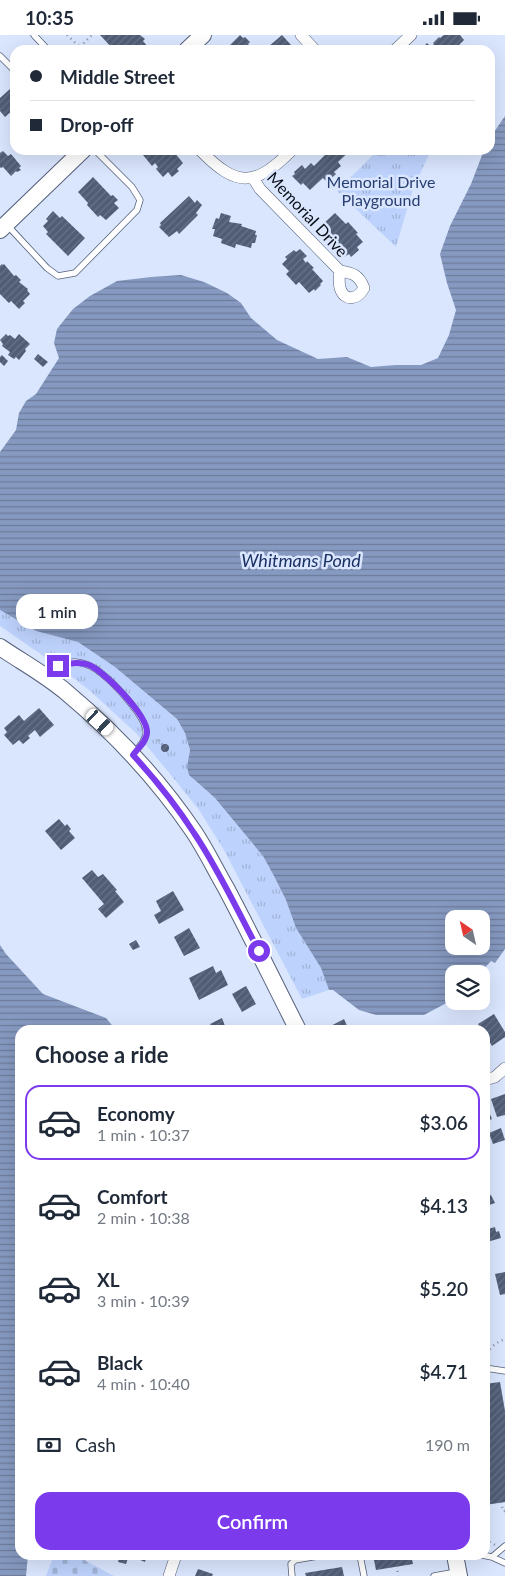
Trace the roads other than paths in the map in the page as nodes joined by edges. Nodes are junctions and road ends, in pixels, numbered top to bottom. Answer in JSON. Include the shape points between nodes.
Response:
{"nodes":[{"id":1,"x":34,"y":35,"type":"edge"},
{"id":2,"x":202,"y":35,"type":"edge"},
{"id":3,"x":301,"y":35,"type":"edge"},
{"id":4,"x":411,"y":35,"type":"edge"},
{"id":5,"x":43,"y":45,"type":"edge"},
{"id":6,"x":192,"y":45,"type":"edge"},
{"id":7,"x":310,"y":45,"type":"edge"},
{"id":8,"x":400,"y":45,"type":"edge"},
{"id":9,"x":0,"y":57,"type":"edge"},
{"id":10,"x":10,"y":66,"type":"edge"},
{"id":11,"x":78,"y":155,"type":"edge"},
{"id":12,"x":100,"y":155,"type":"edge"},
{"id":13,"x":205,"y":155,"type":"edge"},
{"id":14,"x":287,"y":155,"type":"edge"},
{"id":15,"x":253,"y":178,"type":"junction"},
{"id":16,"x":3,"y":227,"type":"edge"},
{"id":17,"x":340,"y":271,"type":"dead end"},
{"id":18,"x":0,"y":647,"type":"edge"},
{"id":19,"x":43,"y":676,"type":"junction"},
{"id":20,"x":133,"y":755,"type":"junction"},
{"id":21,"x":296,"y":1025,"type":"edge"},
{"id":22,"x":505,"y":1068,"type":"edge"},
{"id":23,"x":495,"y":1078,"type":"edge"},
{"id":24,"x":490,"y":1369,"type":"edge"},
{"id":25,"x":505,"y":1371,"type":"edge"},
{"id":26,"x":505,"y":1546,"type":"edge"},
{"id":27,"x":492,"y":1557,"type":"joint"},
{"id":28,"x":174,"y":1560,"type":"edge"},
{"id":29,"x":295,"y":1560,"type":"edge"},
{"id":30,"x":361,"y":1560,"type":"edge"},
{"id":31,"x":457,"y":1560,"type":"edge"},
{"id":32,"x":505,"y":1563,"type":"edge"},
{"id":33,"x":458,"y":1574,"type":"edge"},
{"id":34,"x":169,"y":1576,"type":"edge"},
{"id":35,"x":292,"y":1576,"type":"edge"},
{"id":36,"x":364,"y":1576,"type":"edge"},
{"id":37,"x":434,"y":1576,"type":"edge"}],
"edges":[{"from":1,"to":5,"type":"lane"},
{"from":2,"to":6,"type":"main road"},
{"from":3,"to":7,"type":"street"},
{"from":4,"to":8,"type":"street"},
{"from":9,"to":10,"type":"lane"},
{"from":11,"to":16,"type":"main road"},
{"from":12,"to":16,"type":"lane","via":[[132,187],[140,200],[137,210],[75,273],[58,275],[47,268]]},
{"from":13,"to":15,"type":"street","name":"Memorial Drive","via":[[224,172],[238,178]]},
{"from":14,"to":15,"type":"street","name":"Memorial Drive","via":[[277,165]]},
{"from":15,"to":17,"type":"street","name":"Memorial Drive"},
{"from":18,"to":19,"type":"main road"},
{"from":19,"to":20,"type":"main road","via":[[79,704]]},
{"from":19,"to":20,"type":"lane","via":[[58,666],[74,662],[101,672],[123,693],[145,724],[144,742]]},
{"from":20,"to":21,"type":"main road","via":[[194,833],[238,910]]},
{"from":22,"to":23,"type":"street"},
{"from":24,"to":25,"type":"lane"},
{"from":26,"to":27,"type":"lane"},
{"from":27,"to":32,"type":"lane"},
{"from":28,"to":34,"type":"street"},
{"from":29,"to":35,"type":"lane","via":[[291,1564]]},
{"from":30,"to":36,"type":"lane"},
{"from":31,"to":33,"type":"main road"},
{"from":33,"to":37,"type":"lane"}]}
